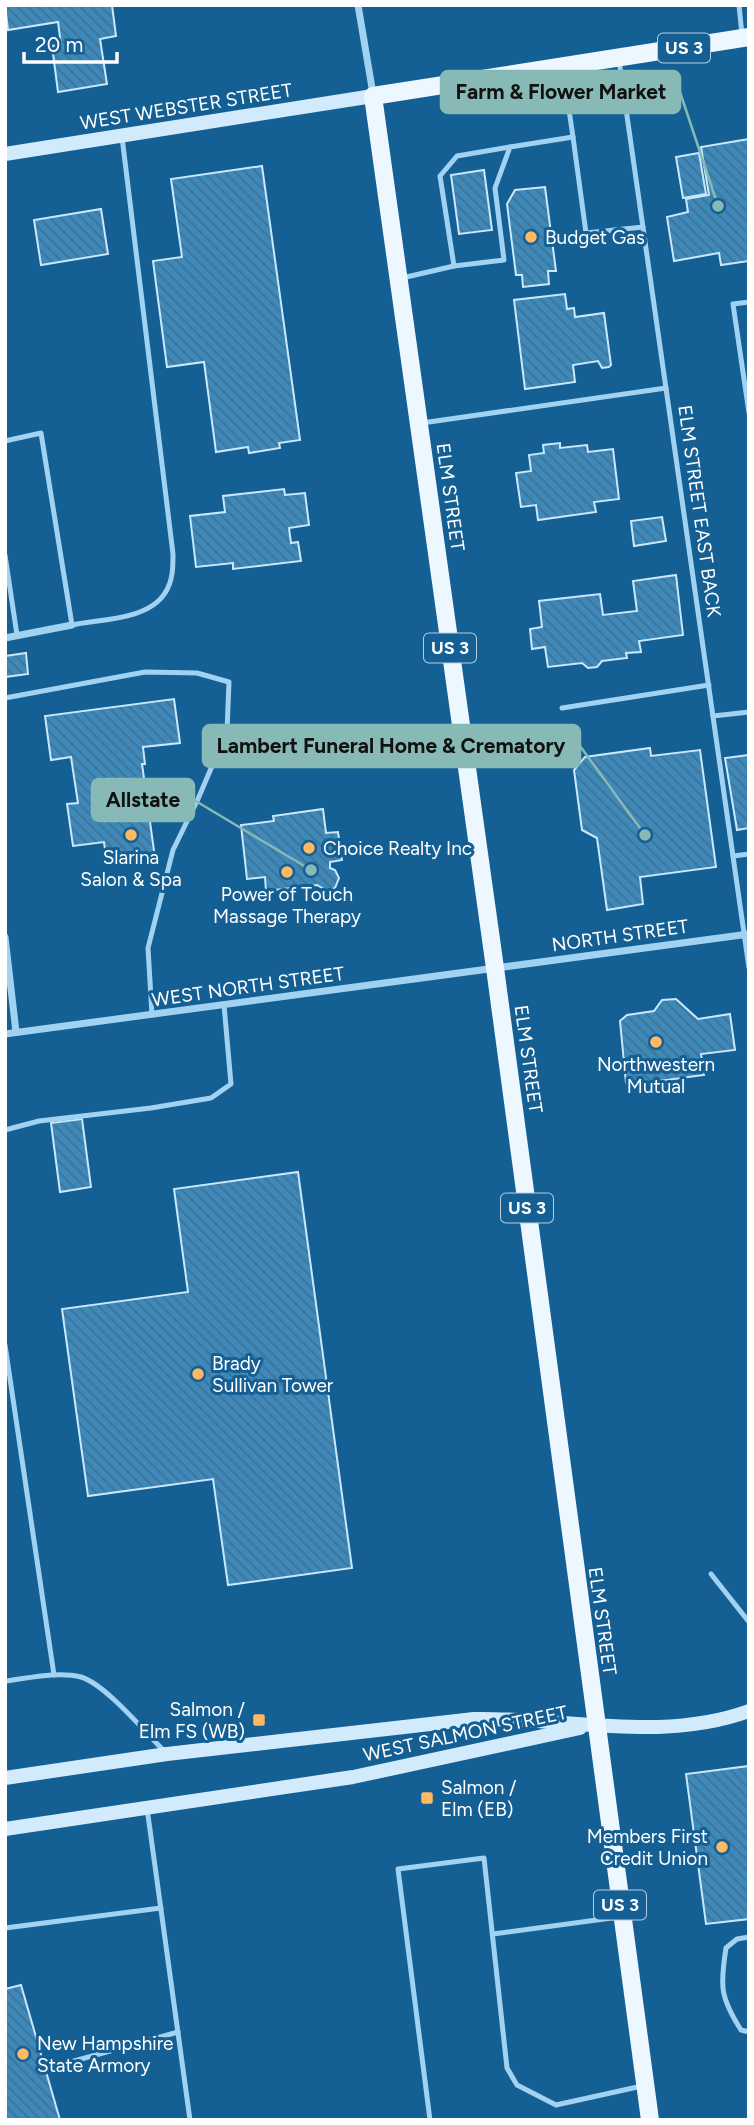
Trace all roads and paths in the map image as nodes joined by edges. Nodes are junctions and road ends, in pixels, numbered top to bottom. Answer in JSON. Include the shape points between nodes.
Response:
{"nodes":[{"id":1,"x":358,"y":5,"type":"edge"},
{"id":2,"x":738,"y":5,"type":"edge"},
{"id":3,"x":746,"y":38,"type":"edge"},
{"id":4,"x":619,"y":58,"type":"junction"},
{"id":5,"x":562,"y":67,"type":"junction"},
{"id":6,"x":373,"y":96,"type":"junction"},
{"id":7,"x":121,"y":135,"type":"junction"},
{"id":8,"x":573,"y":136,"type":"junction"},
{"id":9,"x":510,"y":147,"type":"junction"},
{"id":10,"x":5,"y":153,"type":"edge"},
{"id":11,"x":643,"y":227,"type":"junction"},
{"id":12,"x":454,"y":266,"type":"junction"},
{"id":13,"x":399,"y":279,"type":"junction"},
{"id":14,"x":749,"y":302,"type":"edge"},
{"id":15,"x":666,"y":388,"type":"junction"},
{"id":16,"x":749,"y":413,"type":"edge"},
{"id":17,"x":419,"y":424,"type":"junction"},
{"id":18,"x":5,"y":441,"type":"edge"},
{"id":19,"x":5,"y":555,"type":"edge"},
{"id":20,"x":72,"y":625,"type":"junction"},
{"id":21,"x":17,"y":635,"type":"junction"},
{"id":22,"x":5,"y":638,"type":"edge"},
{"id":23,"x":709,"y":685,"type":"junction"},
{"id":24,"x":5,"y":698,"type":"edge"},
{"id":25,"x":562,"y":708,"type":"dead end"},
{"id":26,"x":749,"y":712,"type":"edge"},
{"id":27,"x":713,"y":716,"type":"junction"},
{"id":28,"x":749,"y":854,"type":"edge"},
{"id":29,"x":733,"y":856,"type":"junction"},
{"id":30,"x":747,"y":934,"type":"edge"},
{"id":31,"x":5,"y":937,"type":"edge"},
{"id":32,"x":495,"y":968,"type":"junction"},
{"id":33,"x":749,"y":968,"type":"edge"},
{"id":34,"x":224,"y":1005,"type":"junction"},
{"id":35,"x":152,"y":1015,"type":"junction"},
{"id":36,"x":16,"y":1032,"type":"junction"},
{"id":37,"x":5,"y":1034,"type":"edge"},
{"id":38,"x":5,"y":1130,"type":"edge"},
{"id":39,"x":5,"y":1345,"type":"edge"},
{"id":40,"x":711,"y":1574,"type":"dead end"},
{"id":41,"x":749,"y":1622,"type":"edge"},
{"id":42,"x":54,"y":1675,"type":"junction"},
{"id":43,"x":5,"y":1681,"type":"edge"},
{"id":44,"x":749,"y":1711,"type":"edge"},
{"id":45,"x":595,"y":1724,"type":"junction"},
{"id":46,"x":167,"y":1754,"type":"junction"},
{"id":47,"x":5,"y":1778,"type":"edge"},
{"id":48,"x":147,"y":1808,"type":"junction"},
{"id":49,"x":5,"y":1829,"type":"edge"},
{"id":50,"x":161,"y":1908,"type":"junction"},
{"id":51,"x":621,"y":1916,"type":"junction"},
{"id":52,"x":5,"y":1928,"type":"edge"},
{"id":53,"x":494,"y":1934,"type":"junction"},
{"id":54,"x":749,"y":1937,"type":"edge"},
{"id":55,"x":178,"y":2032,"type":"junction"},
{"id":56,"x":749,"y":2032,"type":"edge"},
{"id":57,"x":67,"y":2063,"type":"dead end"},
{"id":58,"x":645,"y":2086,"type":"junction"},
{"id":59,"x":190,"y":2120,"type":"edge"},
{"id":60,"x":430,"y":2120,"type":"edge"},
{"id":61,"x":650,"y":2120,"type":"edge"}],
"edges":[{"from":1,"to":6,"type":"street","name":"ELM STREET"},
{"from":2,"to":3,"type":"lane"},
{"from":3,"to":4,"type":"main road","number":"US 3"},
{"from":4,"to":5,"type":"main road","number":"US 3"},
{"from":4,"to":11,"type":"lane","name":"ELM STREET EAST BACK"},
{"from":5,"to":6,"type":"main road","number":"US 3"},
{"from":5,"to":8,"type":"lane"},
{"from":6,"to":7,"type":"main road","name":"WEST WEBSTER STREET"},
{"from":6,"to":13,"type":"main road","name":"ELM STREET","number":"US 3"},
{"from":7,"to":10,"type":"main road","name":"WEST WEBSTER STREET"},
{"from":7,"to":20,"type":"lane","via":[[173,554],[172,576],[156,603],[137,613]]},
{"from":8,"to":9,"type":"lane"},
{"from":8,"to":11,"type":"lane","via":[[586,233]]},
{"from":9,"to":12,"type":"lane","via":[[495,188],[504,260]]},
{"from":9,"to":12,"type":"lane","via":[[457,156],[440,176]]},
{"from":11,"to":15,"type":"lane","name":"ELM STREET EAST BACK"},
{"from":12,"to":13,"type":"lane"},
{"from":13,"to":17,"type":"main road","name":"ELM STREET","number":"US 3"},
{"from":14,"to":16,"type":"lane","via":[[733,304]]},
{"from":15,"to":17,"type":"lane"},
{"from":15,"to":23,"type":"lane","name":"ELM STREET EAST BACK"},
{"from":17,"to":32,"type":"main road","name":"ELM STREET","number":"US 3"},
{"from":18,"to":20,"type":"lane","via":[[41,433]]},
{"from":19,"to":21,"type":"lane"},
{"from":20,"to":21,"type":"street"},
{"from":21,"to":22,"type":"street"},
{"from":23,"to":25,"type":"lane"},
{"from":23,"to":27,"type":"lane","name":"ELM STREET EAST BACK"},
{"from":24,"to":35,"type":"lane","via":[[145,672],[197,673],[229,682],[227,732],[173,850],[148,948]]},
{"from":26,"to":27,"type":"lane"},
{"from":27,"to":29,"type":"lane","name":"ELM STREET EAST BACK"},
{"from":28,"to":29,"type":"lane"},
{"from":29,"to":30,"type":"lane","name":"ELM STREET EAST BACK"},
{"from":30,"to":32,"type":"street","name":"NORTH STREET"},
{"from":30,"to":33,"type":"lane","name":"ELM STREET EAST BACK"},
{"from":31,"to":36,"type":"street"},
{"from":32,"to":34,"type":"street","name":"WEST NORTH STREET"},
{"from":32,"to":45,"type":"main road","name":"ELM STREET","number":"US 3"},
{"from":34,"to":35,"type":"street","name":"WEST NORTH STREET"},
{"from":34,"to":38,"type":"lane","via":[[231,1084],[211,1098],[39,1121]]},
{"from":35,"to":36,"type":"street","name":"WEST NORTH STREET"},
{"from":36,"to":37,"type":"street","name":"WEST NORTH STREET"},
{"from":39,"to":42,"type":"lane"},
{"from":40,"to":41,"type":"lane"},
{"from":42,"to":43,"type":"lane"},
{"from":42,"to":46,"type":"lane","via":[[81,1677],[103,1688]]},
{"from":44,"to":45,"type":"main road","via":[[678,1727]]},
{"from":45,"to":46,"type":"main road","name":"WEST SALMON STREET","via":[[474,1719]]},
{"from":45,"to":48,"type":"main road","name":"WEST SALMON STREET","via":[[353,1777]]},
{"from":45,"to":51,"type":"main road","name":"ELM STREET","number":"US 3"},
{"from":46,"to":47,"type":"main road","name":"WEST SALMON STREET"},
{"from":48,"to":49,"type":"main road","name":"WEST SALMON STREET"},
{"from":48,"to":50,"type":"lane"},
{"from":50,"to":52,"type":"lane"},
{"from":50,"to":55,"type":"lane"},
{"from":51,"to":53,"type":"lane"},
{"from":51,"to":58,"type":"main road","name":"ELM STREET","number":"US 3"},
{"from":53,"to":58,"type":"lane","via":[[508,2068],[517,2085],[556,2105]]},
{"from":53,"to":60,"type":"lane","via":[[484,1858],[398,1869]]},
{"from":54,"to":56,"type":"lane","via":[[726,1948],[722,1977],[726,2007],[741,2030]]},
{"from":55,"to":57,"type":"lane"},
{"from":55,"to":59,"type":"lane"},
{"from":58,"to":61,"type":"main road","name":"ELM STREET","number":"US 3"}]}
